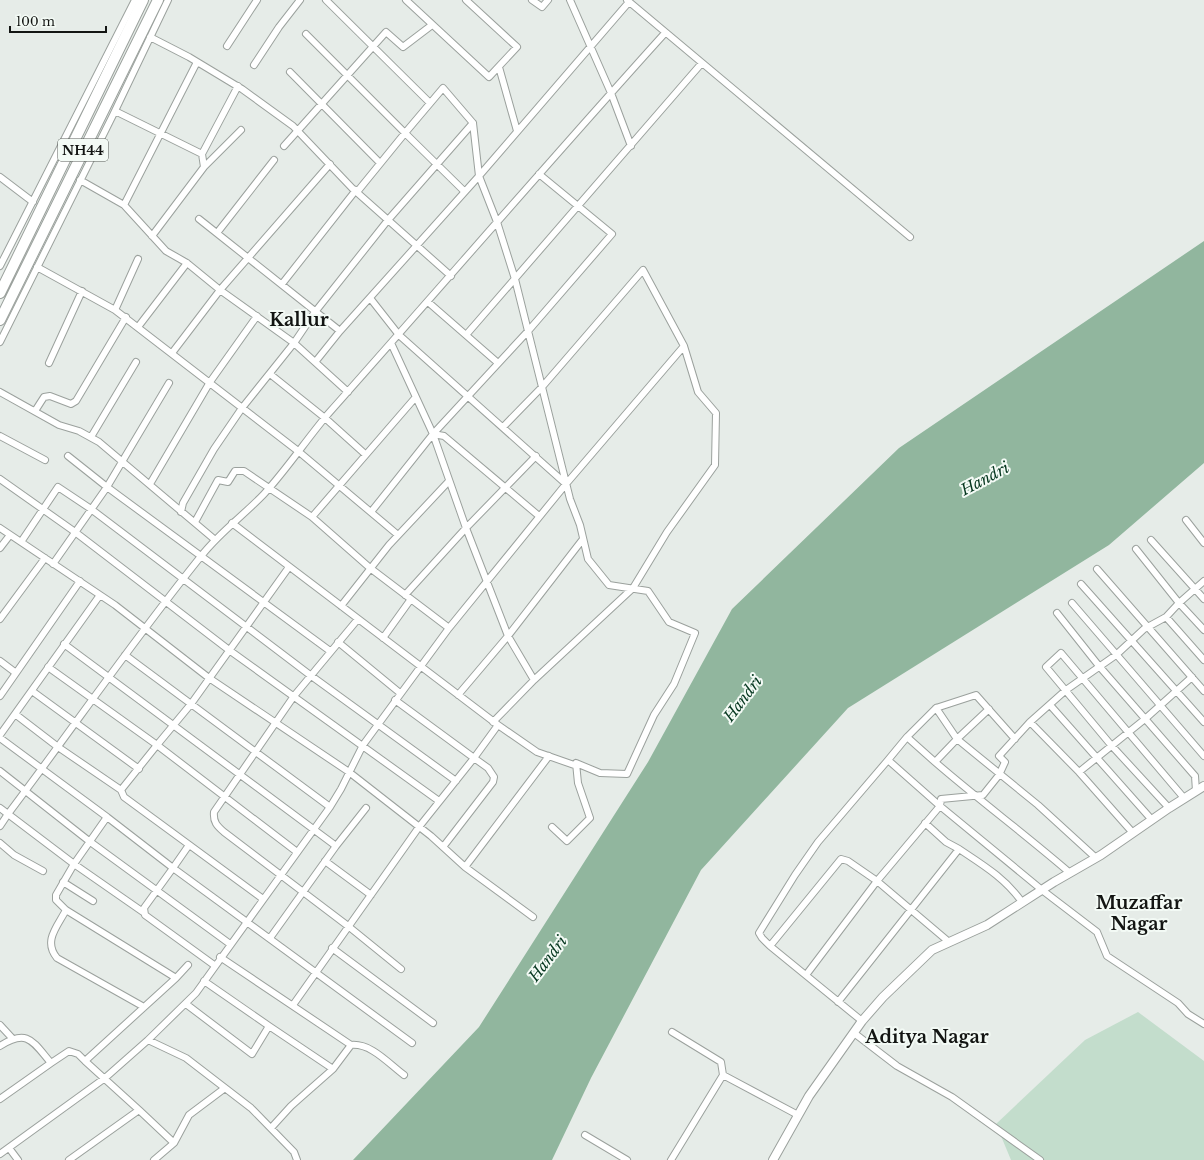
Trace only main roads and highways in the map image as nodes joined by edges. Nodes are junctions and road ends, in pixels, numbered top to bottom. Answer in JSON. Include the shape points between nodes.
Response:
{"nodes":[{"id":1,"x":144,"y":0,"type":"edge"},
{"id":2,"x":158,"y":0,"type":"edge"},
{"id":3,"x":0,"y":293,"type":"edge"},
{"id":4,"x":0,"y":320,"type":"edge"},
{"id":5,"x":1204,"y":786,"type":"edge"},
{"id":6,"x":773,"y":1160,"type":"edge"}],
"edges":[{"from":1,"to":3,"type":"highway","number":"NH44"},
{"from":2,"to":4,"type":"highway","number":"NH44"},
{"from":5,"to":6,"type":"main road","via":[[1096,858],[987,925],[932,950],[862,1021],[809,1096]]}]}
